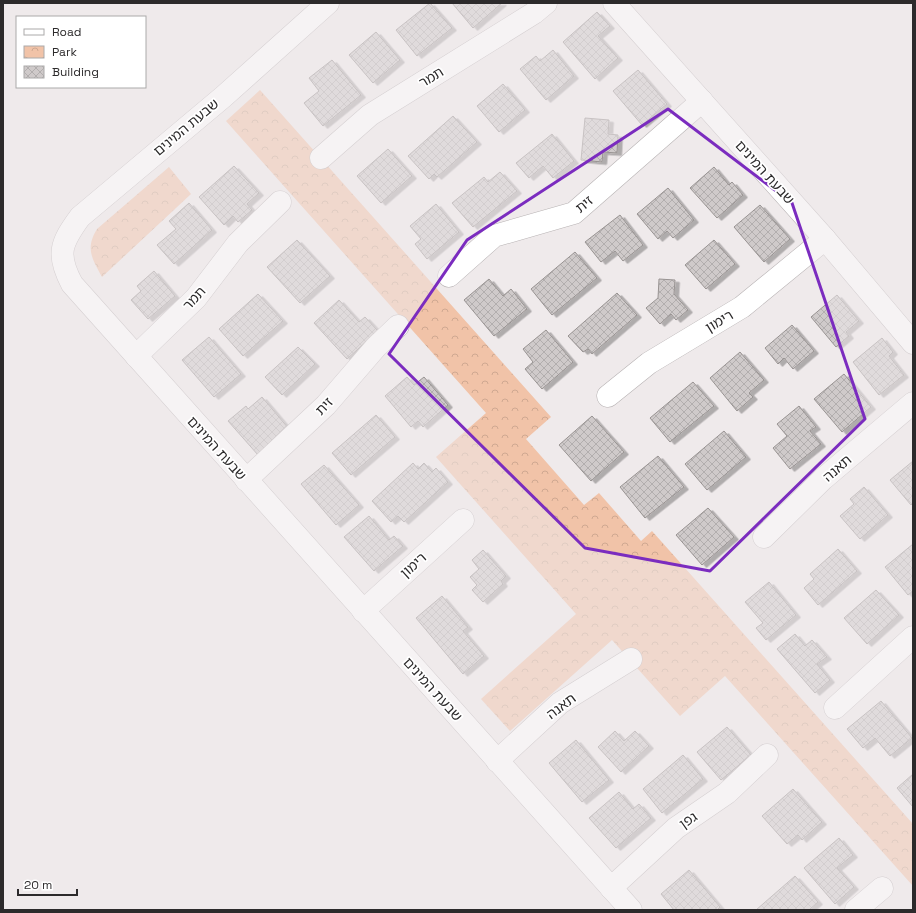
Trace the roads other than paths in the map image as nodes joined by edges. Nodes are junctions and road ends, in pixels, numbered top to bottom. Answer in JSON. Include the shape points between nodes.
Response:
{"nodes":[{"id":1,"x":328,"y":3,"type":"edge"},
{"id":2,"x":546,"y":3,"type":"edge"},
{"id":3,"x":614,"y":3,"type":"edge"},
{"id":4,"x":702,"y":101,"type":"junction"},
{"id":5,"x":321,"y":158,"type":"dead end"},
{"id":6,"x":280,"y":202,"type":"dead end"},
{"id":7,"x":825,"y":238,"type":"junction"},
{"id":8,"x":449,"y":276,"type":"dead end"},
{"id":9,"x":398,"y":326,"type":"dead end"},
{"id":10,"x":913,"y":343,"type":"edge"},
{"id":11,"x":136,"y":356,"type":"junction"},
{"id":12,"x":608,"y":396,"type":"dead end"},
{"id":13,"x":913,"y":403,"type":"edge"},
{"id":14,"x":246,"y":480,"type":"junction"},
{"id":15,"x":463,"y":520,"type":"dead end"},
{"id":16,"x":764,"y":537,"type":"dead end"},
{"id":17,"x":362,"y":611,"type":"junction"},
{"id":18,"x":913,"y":637,"type":"edge"},
{"id":19,"x":631,"y":659,"type":"dead end"},
{"id":20,"x":835,"y":708,"type":"dead end"},
{"id":21,"x":767,"y":755,"type":"dead end"},
{"id":22,"x":497,"y":760,"type":"junction"},
{"id":23,"x":611,"y":888,"type":"junction"},
{"id":24,"x":882,"y":888,"type":"dead end"},
{"id":25,"x":631,"y":910,"type":"edge"},
{"id":26,"x":856,"y":910,"type":"edge"}],
"edges":[{"from":1,"to":11,"type":"street","name":"שבעת המינים","via":[[223,97],[80,217],[65,240],[61,258],[72,284]]},
{"from":2,"to":5,"type":"street","name":"תמר","via":[[370,115]]},
{"from":3,"to":4,"type":"street","name":"שבעת המינים"},
{"from":4,"to":7,"type":"street","name":"שבעת המינים"},
{"from":4,"to":8,"type":"street","name":"זית","via":[[574,213],[494,236]]},
{"from":6,"to":11,"type":"street","name":"תמר","via":[[238,243],[196,298]]},
{"from":7,"to":10,"type":"street","name":"שבעת המינים"},
{"from":7,"to":12,"type":"street","name":"רימון","via":[[742,307],[649,363]]},
{"from":9,"to":14,"type":"street","name":"זית","via":[[376,347],[326,405]]},
{"from":11,"to":14,"type":"street","name":"שבעת המינים"},
{"from":13,"to":16,"type":"street","name":"תאנה","via":[[823,479]]},
{"from":14,"to":17,"type":"street","name":"שבעת המינים"},
{"from":15,"to":17,"type":"street","name":"רימון"},
{"from":17,"to":22,"type":"street","name":"שבעת המינים"},
{"from":18,"to":20,"type":"street"},
{"from":19,"to":22,"type":"street","name":"תאנה","via":[[560,703]]},
{"from":21,"to":23,"type":"street","name":"גפן","via":[[727,793],[676,828]]},
{"from":22,"to":23,"type":"street","name":"שבעת המינים"},
{"from":23,"to":25,"type":"street","name":"שבעת המינים"},
{"from":24,"to":26,"type":"street"}]}
